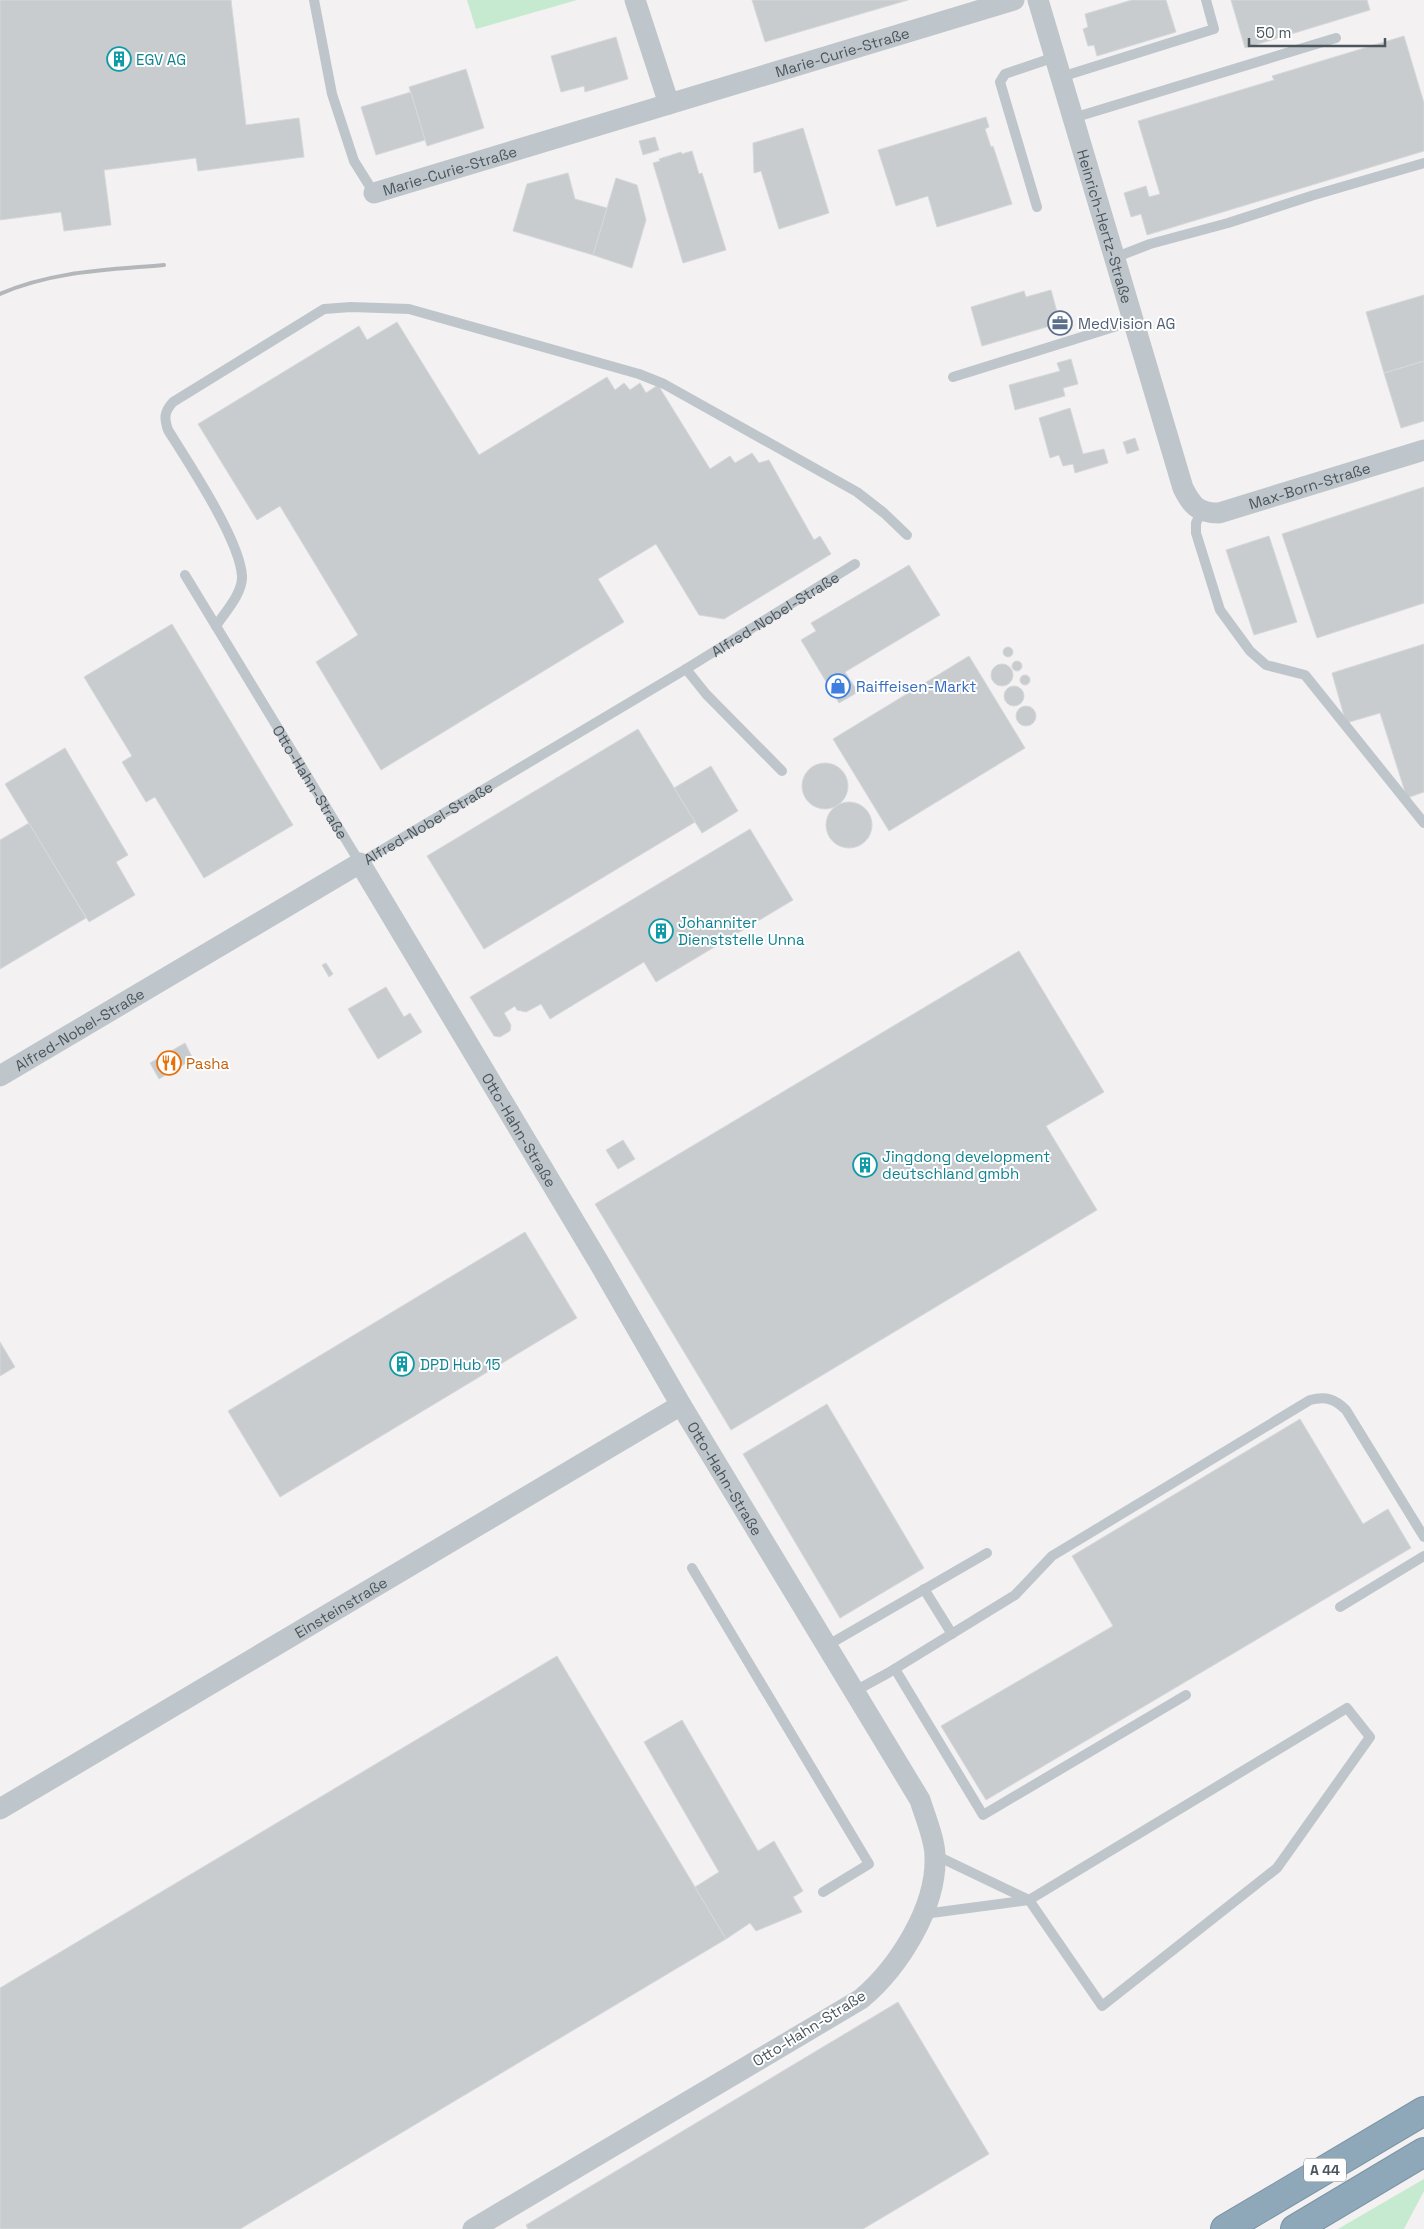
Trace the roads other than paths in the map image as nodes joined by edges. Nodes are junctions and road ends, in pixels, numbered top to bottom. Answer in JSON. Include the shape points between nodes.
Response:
{"nodes":[{"id":1,"x":314,"y":0,"type":"edge"},
{"id":2,"x":635,"y":0,"type":"edge"},
{"id":3,"x":1014,"y":0,"type":"edge"},
{"id":4,"x":1038,"y":0,"type":"edge"},
{"id":5,"x":1206,"y":0,"type":"edge"},
{"id":6,"x":1336,"y":38,"type":"dead end"},
{"id":7,"x":1058,"y":67,"type":"junction"},
{"id":8,"x":669,"y":104,"type":"junction"},
{"id":9,"x":1072,"y":118,"type":"junction"},
{"id":10,"x":1424,"y":163,"type":"edge"},
{"id":11,"x":374,"y":193,"type":"joint"},
{"id":12,"x":1037,"y":207,"type":"dead end"},
{"id":13,"x":1114,"y":258,"type":"junction"},
{"id":14,"x":1133,"y":321,"type":"junction"},
{"id":15,"x":953,"y":377,"type":"dead end"},
{"id":16,"x":1424,"y":450,"type":"edge"},
{"id":17,"x":1199,"y":508,"type":"junction"},
{"id":18,"x":907,"y":535,"type":"dead end"},
{"id":19,"x":854,"y":564,"type":"dead end"},
{"id":20,"x":185,"y":575,"type":"dead end"},
{"id":21,"x":216,"y":626,"type":"junction"},
{"id":22,"x":686,"y":669,"type":"junction"},
{"id":23,"x":782,"y":771,"type":"dead end"},
{"id":24,"x":1424,"y":824,"type":"edge"},
{"id":25,"x":360,"y":863,"type":"junction"},
{"id":26,"x":0,"y":1076,"type":"edge"},
{"id":27,"x":681,"y":1405,"type":"junction"},
{"id":28,"x":1424,"y":1538,"type":"edge"},
{"id":29,"x":987,"y":1552,"type":"dead end"},
{"id":30,"x":1424,"y":1556,"type":"edge"},
{"id":31,"x":692,"y":1568,"type":"dead end"},
{"id":32,"x":924,"y":1589,"type":"junction"},
{"id":33,"x":1340,"y":1607,"type":"dead end"},
{"id":34,"x":952,"y":1634,"type":"junction"},
{"id":35,"x":828,"y":1645,"type":"junction"},
{"id":36,"x":895,"y":1668,"type":"junction"},
{"id":37,"x":855,"y":1691,"type":"junction"},
{"id":38,"x":1186,"y":1695,"type":"dead end"},
{"id":39,"x":0,"y":1809,"type":"edge"},
{"id":40,"x":936,"y":1855,"type":"junction"},
{"id":41,"x":824,"y":1892,"type":"dead end"},
{"id":42,"x":1029,"y":1900,"type":"junction"},
{"id":43,"x":924,"y":1914,"type":"junction"},
{"id":44,"x":1424,"y":2111,"type":"edge"},
{"id":45,"x":1424,"y":2152,"type":"edge"},
{"id":46,"x":474,"y":2229,"type":"edge"},
{"id":47,"x":1226,"y":2229,"type":"edge"},
{"id":48,"x":1295,"y":2229,"type":"edge"}],
"edges":[{"from":1,"to":11,"type":"lane","via":[[332,94],[354,161]]},
{"from":2,"to":8,"type":"street"},
{"from":3,"to":8,"type":"street","name":"Marie-Curie-Straße"},
{"from":4,"to":7,"type":"street","name":"Heinrich-Hertz-Straße"},
{"from":5,"to":7,"type":"lane","via":[[1214,29]]},
{"from":6,"to":9,"type":"lane"},
{"from":7,"to":9,"type":"street","name":"Heinrich-Hertz-Straße"},
{"from":7,"to":12,"type":"lane","via":[[1005,74],[1000,82]]},
{"from":8,"to":11,"type":"street","name":"Marie-Curie-Straße"},
{"from":9,"to":13,"type":"street","name":"Heinrich-Hertz-Straße"},
{"from":10,"to":13,"type":"lane","via":[[1150,244]]},
{"from":13,"to":14,"type":"street","name":"Heinrich-Hertz-Straße"},
{"from":14,"to":15,"type":"lane"},
{"from":14,"to":17,"type":"street","name":"Heinrich-Hertz-Straße","via":[[1183,488]]},
{"from":16,"to":17,"type":"street","name":"Max-Born-Straße","via":[[1219,513],[1207,513]]},
{"from":17,"to":24,"type":"lane","via":[[1196,533],[1220,610],[1250,651],[1266,664],[1305,675]]},
{"from":18,"to":21,"type":"lane","via":[[857,492],[664,384],[639,374],[408,309],[351,307],[324,310],[173,402],[166,410],[168,430],[229,536],[242,577],[238,592]]},
{"from":19,"to":22,"type":"lane","name":"Alfred-Nobel-Straße"},
{"from":20,"to":21,"type":"lane","name":"Otto-Hahn-Straße"},
{"from":21,"to":25,"type":"lane","name":"Otto-Hahn-Straße"},
{"from":22,"to":23,"type":"lane","via":[[706,694]]},
{"from":22,"to":25,"type":"lane","name":"Alfred-Nobel-Straße"},
{"from":25,"to":26,"type":"street","name":"Alfred-Nobel-Straße"},
{"from":25,"to":27,"type":"street","name":"Otto-Hahn-Straße"},
{"from":27,"to":35,"type":"street","name":"Otto-Hahn-Straße"},
{"from":27,"to":39,"type":"street","name":"Einsteinstraße"},
{"from":28,"to":34,"type":"lane","via":[[1346,1410],[1330,1398],[1310,1400],[1052,1556],[1015,1595]]},
{"from":29,"to":32,"type":"lane"},
{"from":30,"to":33,"type":"lane"},
{"from":31,"to":41,"type":"lane","via":[[869,1864]]},
{"from":32,"to":34,"type":"lane"},
{"from":32,"to":35,"type":"lane"},
{"from":34,"to":36,"type":"lane"},
{"from":35,"to":37,"type":"street","name":"Otto-Hahn-Straße"},
{"from":36,"to":37,"type":"lane"},
{"from":36,"to":38,"type":"lane","via":[[983,1815]]},
{"from":37,"to":40,"type":"street","name":"Otto-Hahn-Straße","via":[[920,1800]]},
{"from":40,"to":42,"type":"lane"},
{"from":40,"to":43,"type":"street","name":"Otto-Hahn-Straße"},
{"from":42,"to":42,"type":"lane","via":[[1347,1708],[1370,1737],[1277,1868],[1102,2006]]},
{"from":42,"to":43,"type":"lane"},
{"from":43,"to":46,"type":"street","name":"Otto-Hahn-Straße","via":[[897,1961],[879,1984],[861,1999]]},
{"from":44,"to":47,"type":"highway","number":"A 44"},
{"from":45,"to":48,"type":"highway","number":"A 44"}]}
